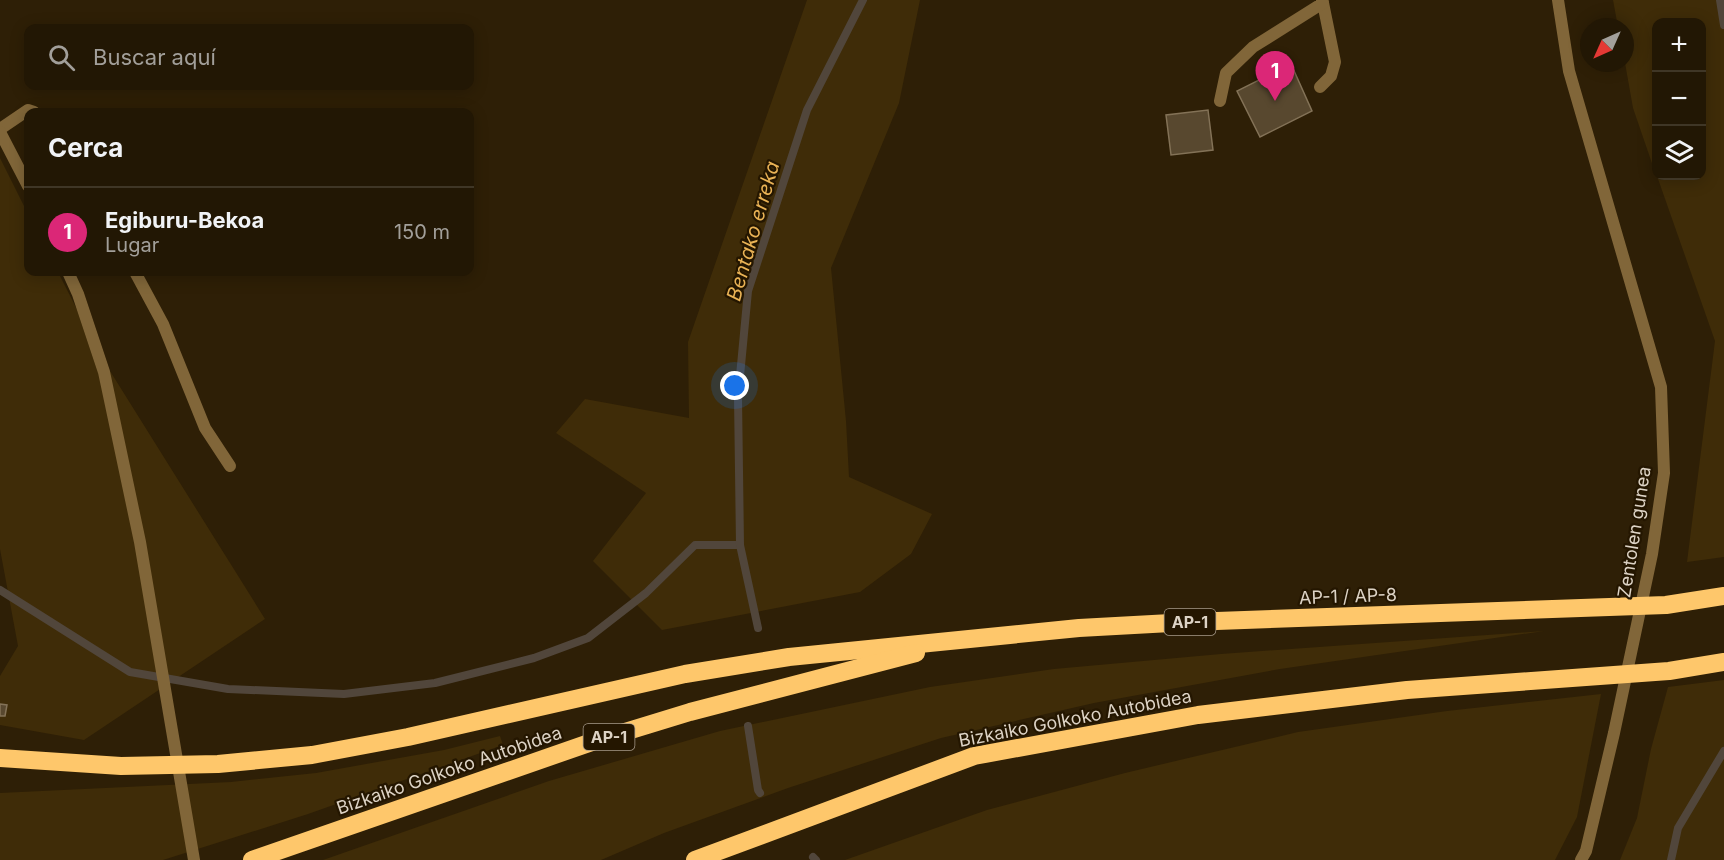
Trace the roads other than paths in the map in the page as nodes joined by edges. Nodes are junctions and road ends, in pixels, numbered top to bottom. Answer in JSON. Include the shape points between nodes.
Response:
{"nodes":[{"id":1,"x":1558,"y":0,"type":"edge"},
{"id":2,"x":1323,"y":2,"type":"edge"},
{"id":3,"x":1320,"y":87,"type":"dead end"},
{"id":4,"x":1220,"y":100,"type":"dead end"},
{"id":5,"x":24,"y":113,"type":"edge"},
{"id":6,"x":0,"y":131,"type":"edge"},
{"id":7,"x":24,"y":178,"type":"edge"},
{"id":8,"x":70,"y":276,"type":"edge"},
{"id":9,"x":137,"y":276,"type":"edge"},
{"id":10,"x":230,"y":466,"type":"dead end"},
{"id":11,"x":1724,"y":596,"type":"edge"},
{"id":12,"x":973,"y":638,"type":"junction"},
{"id":13,"x":1724,"y":662,"type":"edge"},
{"id":14,"x":0,"y":757,"type":"edge"},
{"id":15,"x":194,"y":860,"type":"edge"},
{"id":16,"x":252,"y":860,"type":"edge"},
{"id":17,"x":695,"y":860,"type":"edge"},
{"id":18,"x":1581,"y":860,"type":"edge"}],
"edges":[{"from":1,"to":18,"type":"street","name":"Zentolen gunea","via":[[1569,71],[1660,387],[1664,473],[1654,544],[1614,733]]},
{"from":2,"to":3,"type":"street","via":[[1335,62],[1331,76]]},
{"from":2,"to":4,"type":"street","via":[[1253,47],[1226,73]]},
{"from":5,"to":6,"type":"street"},
{"from":6,"to":7,"type":"street"},
{"from":8,"to":15,"type":"street","via":[[104,372],[140,542]]},
{"from":9,"to":10,"type":"street","via":[[163,324],[205,428]]},
{"from":11,"to":12,"type":"highway","name":"AP-1 / AP-8","number":"AP-1","via":[[1666,605],[1189,622]]},
{"from":12,"to":14,"type":"highway","via":[[789,657],[685,674],[312,755],[218,764],[132,766]]},
{"from":12,"to":16,"type":"highway","name":"Bizkaiko Golkoko Autobidea","number":"AP-1","via":[[603,738]]},
{"from":13,"to":17,"type":"highway","name":"Bizkaiko Golkoko Autobidea","via":[[1669,671],[1407,690],[1198,715],[974,756]]}]}
